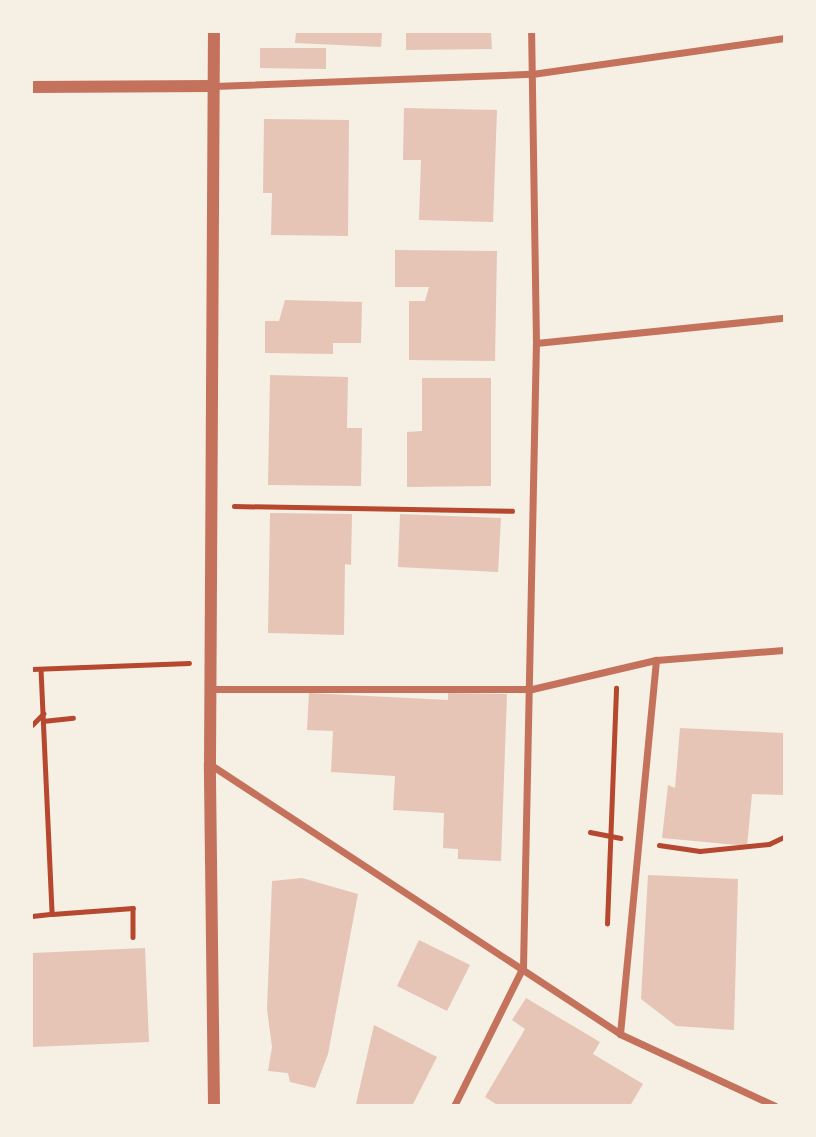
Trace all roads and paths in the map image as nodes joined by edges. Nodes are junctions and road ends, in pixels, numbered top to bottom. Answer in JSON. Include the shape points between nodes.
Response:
{"nodes":[{"id":1,"x":214,"y":32,"type":"edge"},
{"id":2,"x":531,"y":32,"type":"edge"},
{"id":3,"x":785,"y":38,"type":"edge"},
{"id":4,"x":532,"y":74,"type":"junction"},
{"id":5,"x":214,"y":86,"type":"junction"},
{"id":6,"x":32,"y":87,"type":"edge"},
{"id":7,"x":785,"y":318,"type":"edge"},
{"id":8,"x":536,"y":343,"type":"junction"},
{"id":9,"x":211,"y":506,"type":"junction"},
{"id":10,"x":534,"y":512,"type":"junction"},
{"id":11,"x":785,"y":650,"type":"edge"},
{"id":12,"x":656,"y":660,"type":"junction"},
{"id":13,"x":210,"y":662,"type":"junction"},
{"id":14,"x":32,"y":669,"type":"edge"},
{"id":15,"x":41,"y":669,"type":"junction"},
{"id":16,"x":617,"y":670,"type":"junction"},
{"id":17,"x":210,"y":689,"type":"junction"},
{"id":18,"x":532,"y":689,"type":"junction"},
{"id":19,"x":43,"y":713,"type":"junction"},
{"id":20,"x":73,"y":718,"type":"dead end"},
{"id":21,"x":43,"y":721,"type":"junction"},
{"id":22,"x":32,"y":725,"type":"edge"},
{"id":23,"x":210,"y":764,"type":"junction"},
{"id":24,"x":590,"y":832,"type":"dead end"},
{"id":25,"x":610,"y":836,"type":"junction"},
{"id":26,"x":785,"y":837,"type":"edge"},
{"id":27,"x":639,"y":842,"type":"junction"},
{"id":28,"x":52,"y":914,"type":"junction"},
{"id":29,"x":32,"y":916,"type":"edge"},
{"id":30,"x":607,"y":928,"type":"dead end"},
{"id":31,"x":133,"y":937,"type":"dead end"},
{"id":32,"x":523,"y":967,"type":"junction"},
{"id":33,"x":620,"y":1034,"type":"junction"},
{"id":34,"x":214,"y":1105,"type":"edge"},
{"id":35,"x":454,"y":1105,"type":"edge"},
{"id":36,"x":775,"y":1105,"type":"edge"}],
"edges":[{"from":1,"to":5,"type":"street"},
{"from":2,"to":4,"type":"street"},
{"from":3,"to":4,"type":"street"},
{"from":4,"to":5,"type":"street"},
{"from":4,"to":8,"type":"street"},
{"from":5,"to":6,"type":"street"},
{"from":5,"to":9,"type":"street"},
{"from":7,"to":8,"type":"street"},
{"from":8,"to":10,"type":"street"},
{"from":9,"to":10,"type":"path"},
{"from":9,"to":13,"type":"street"},
{"from":10,"to":18,"type":"street"},
{"from":11,"to":12,"type":"street"},
{"from":12,"to":16,"type":"street"},
{"from":12,"to":27,"type":"street"},
{"from":13,"to":15,"type":"path"},
{"from":13,"to":17,"type":"street"},
{"from":14,"to":15,"type":"path"},
{"from":15,"to":19,"type":"path"},
{"from":16,"to":18,"type":"street"},
{"from":16,"to":25,"type":"path"},
{"from":17,"to":18,"type":"street"},
{"from":17,"to":23,"type":"street"},
{"from":18,"to":32,"type":"street"},
{"from":19,"to":21,"type":"path"},
{"from":19,"to":22,"type":"path"},
{"from":20,"to":21,"type":"path"},
{"from":21,"to":28,"type":"path"},
{"from":23,"to":32,"type":"street"},
{"from":23,"to":34,"type":"street"},
{"from":24,"to":25,"type":"path"},
{"from":25,"to":27,"type":"path"},
{"from":25,"to":30,"type":"path"},
{"from":26,"to":27,"type":"path","via":[[769,844],[700,851]]},
{"from":27,"to":33,"type":"street"},
{"from":28,"to":29,"type":"path"},
{"from":28,"to":31,"type":"path","via":[[134,908]]},
{"from":32,"to":33,"type":"street"},
{"from":32,"to":35,"type":"street"},
{"from":33,"to":36,"type":"street"}]}
